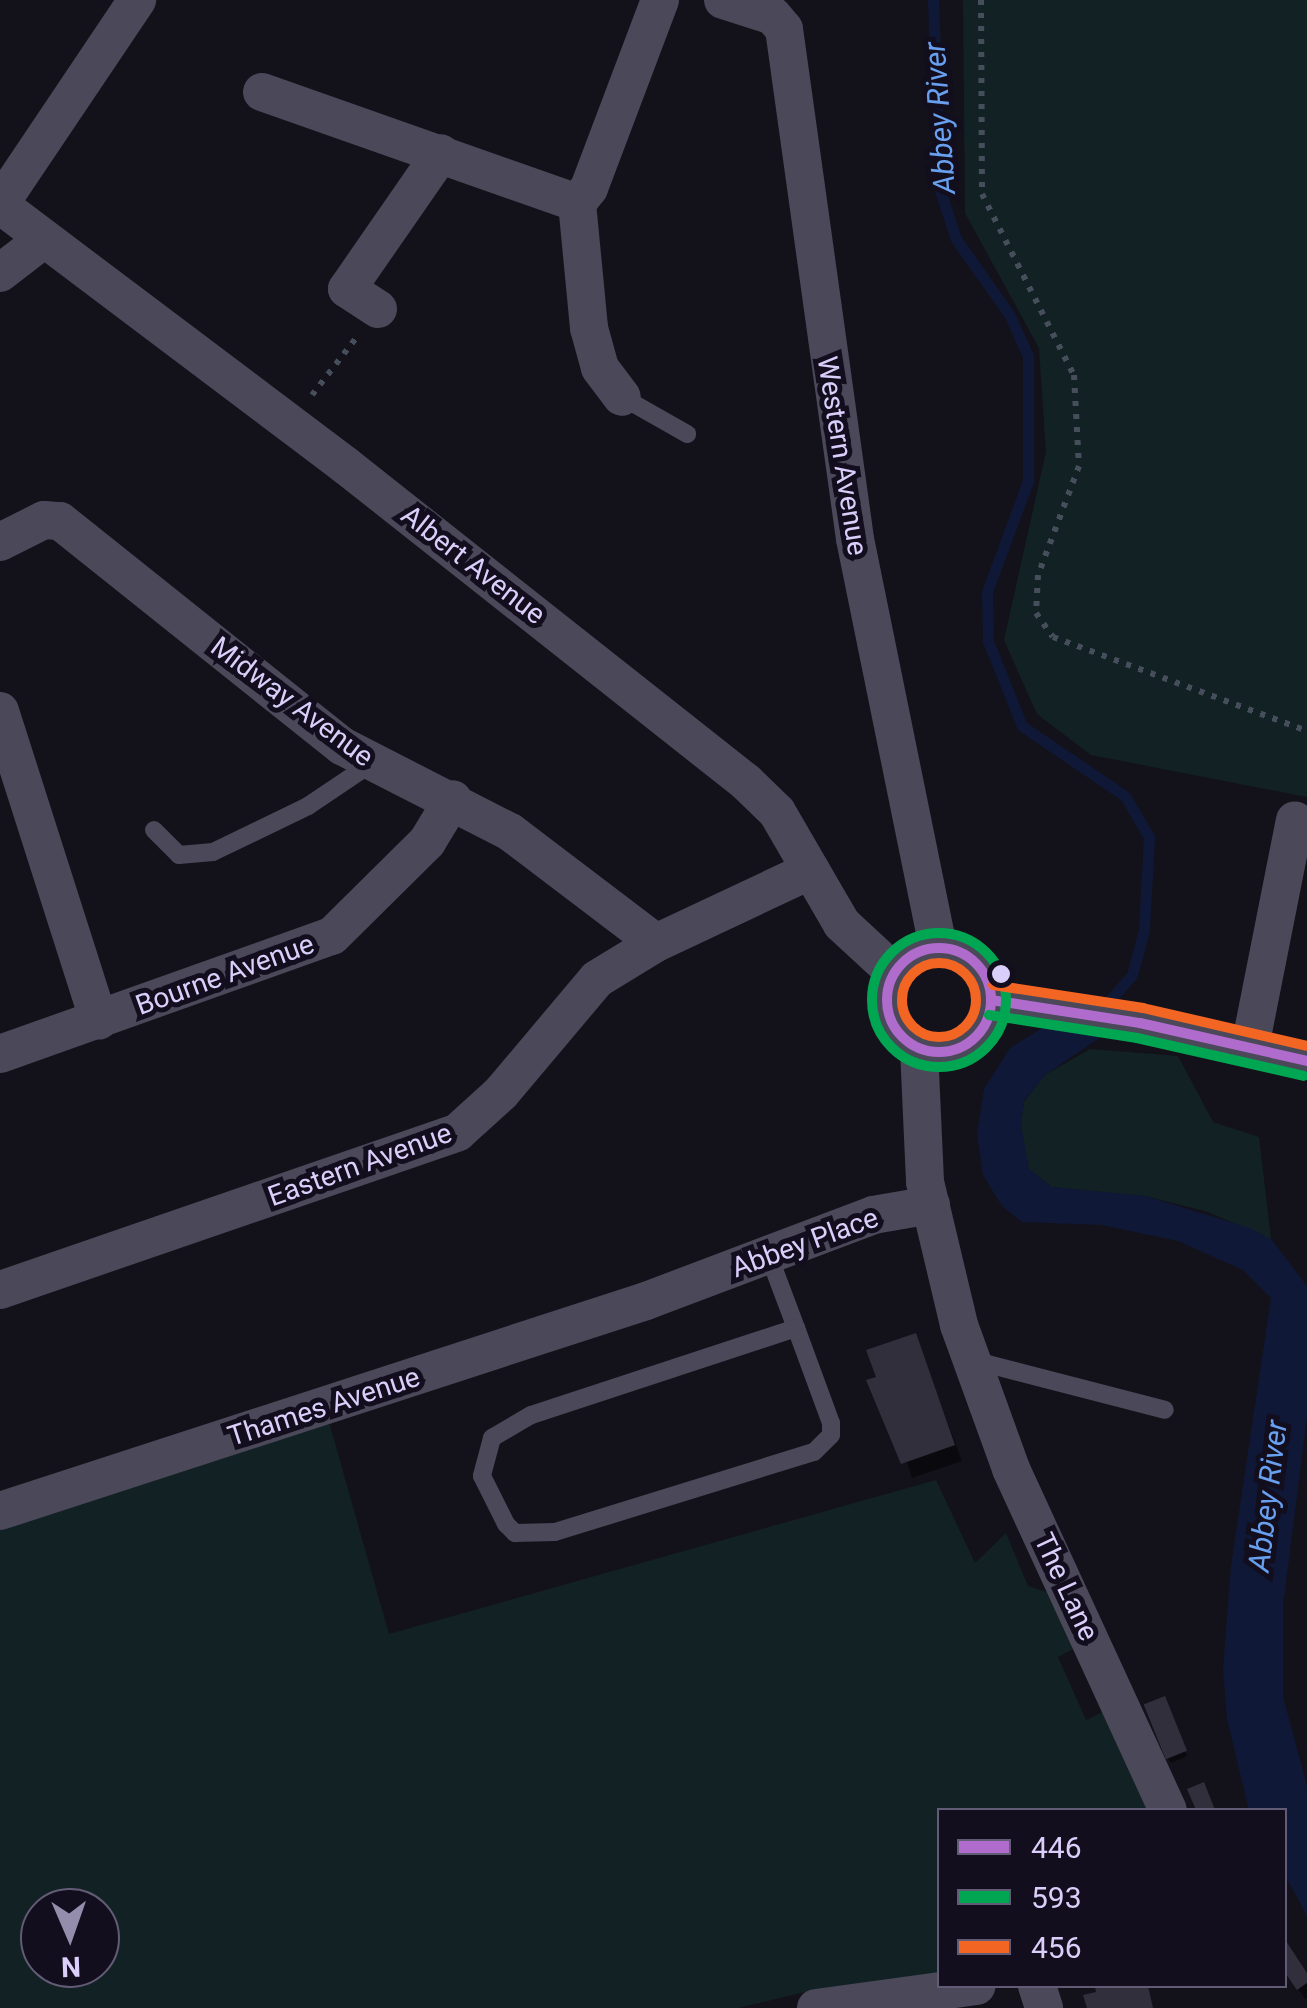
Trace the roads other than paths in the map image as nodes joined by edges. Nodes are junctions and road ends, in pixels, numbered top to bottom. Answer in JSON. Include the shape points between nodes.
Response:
{"nodes":[{"id":1,"x":137,"y":0,"type":"edge"},
{"id":2,"x":660,"y":0,"type":"edge"},
{"id":3,"x":729,"y":1,"type":"edge"},
{"id":4,"x":262,"y":92,"type":"dead end"},
{"id":5,"x":441,"y":153,"type":"junction"},
{"id":6,"x":577,"y":203,"type":"junction"},
{"id":7,"x":0,"y":205,"type":"edge"},
{"id":8,"x":44,"y":239,"type":"junction"},
{"id":9,"x":0,"y":274,"type":"edge"},
{"id":10,"x":378,"y":309,"type":"road end"},
{"id":11,"x":622,"y":397,"type":"joint"},
{"id":12,"x":687,"y":434,"type":"dead end"},
{"id":13,"x":0,"y":542,"type":"edge"},
{"id":14,"x":0,"y":711,"type":"edge"},
{"id":15,"x":369,"y":765,"type":"junction"},
{"id":16,"x":453,"y":798,"type":"junction"},
{"id":17,"x":1295,"y":820,"type":"dead end"},
{"id":18,"x":154,"y":830,"type":"dead end"},
{"id":19,"x":811,"y":870,"type":"junction"},
{"id":20,"x":656,"y":943,"type":"junction"},
{"id":21,"x":938,"y":947,"type":"junction"},
{"id":22,"x":895,"y":973,"type":"junction"},
{"id":23,"x":991,"y":1000,"type":"junction"},
{"id":24,"x":99,"y":1020,"type":"junction"},
{"id":25,"x":1250,"y":1047,"type":"junction"},
{"id":26,"x":919,"y":1048,"type":"junction"},
{"id":27,"x":0,"y":1054,"type":"edge"},
{"id":28,"x":1307,"y":1061,"type":"edge"},
{"id":29,"x":931,"y":1205,"type":"junction"},
{"id":30,"x":769,"y":1256,"type":"junction"},
{"id":31,"x":0,"y":1290,"type":"edge"},
{"id":32,"x":646,"y":1301,"type":"joint"},
{"id":33,"x":796,"y":1328,"type":"junction"},
{"id":34,"x":972,"y":1360,"type":"junction"},
{"id":35,"x":1166,"y":1410,"type":"dead end"},
{"id":36,"x":0,"y":1510,"type":"edge"},
{"id":37,"x":1167,"y":1808,"type":"edge"},
{"id":38,"x":962,"y":1988,"type":"edge"},
{"id":39,"x":816,"y":2008,"type":"edge"}],
"edges":[{"from":1,"to":7,"type":"street"},
{"from":2,"to":6,"type":"street","via":[[589,188]]},
{"from":3,"to":21,"type":"street","name":"Western Avenue","via":[[773,16],[784,29],[855,540]]},
{"from":4,"to":5,"type":"street"},
{"from":5,"to":6,"type":"street"},
{"from":5,"to":10,"type":"street","via":[[347,289]]},
{"from":6,"to":11,"type":"street","via":[[588,328],[600,368]]},
{"from":7,"to":8,"type":"street","name":"Albert Avenue"},
{"from":8,"to":9,"type":"street"},
{"from":8,"to":19,"type":"street","name":"Albert Avenue","via":[[746,782],[777,812]]},
{"from":11,"to":12,"type":"lane"},
{"from":13,"to":15,"type":"street","name":"Midway Avenue","via":[[44,520],[60,521]]},
{"from":14,"to":24,"type":"street"},
{"from":15,"to":16,"type":"street","name":"Midway Avenue"},
{"from":15,"to":18,"type":"lane","via":[[308,806],[213,852],[179,855]]},
{"from":16,"to":20,"type":"street","name":"Midway Avenue","via":[[510,832]]},
{"from":16,"to":24,"type":"street","name":"Bourne Avenue","via":[[427,842],[332,936]]},
{"from":17,"to":25,"type":"street"},
{"from":19,"to":20,"type":"street"},
{"from":19,"to":22,"type":"street","name":"Albert Avenue","via":[[861,948]]},
{"from":20,"to":31,"type":"street","name":"Eastern Avenue","via":[[596,979],[502,1093],[458,1132]]},
{"from":21,"to":22,"type":"street","via":[[918,952]]},
{"from":21,"to":23,"type":"street","via":[[976,962]]},
{"from":22,"to":26,"type":"street","via":[[886,1000],[890,1020]]},
{"from":23,"to":25,"type":"street"},
{"from":23,"to":26,"type":"street","via":[[976,1037],[960,1048]]},
{"from":24,"to":27,"type":"street","name":"Bourne Avenue"},
{"from":25,"to":28,"type":"street"},
{"from":26,"to":29,"type":"street"},
{"from":29,"to":30,"type":"street","name":"Abbey Place","via":[[873,1215]]},
{"from":29,"to":34,"type":"street","name":"The Lane"},
{"from":30,"to":32,"type":"street","name":"Abbey Place"},
{"from":30,"to":33,"type":"lane"},
{"from":32,"to":36,"type":"street","name":"Thames Avenue"},
{"from":33,"to":33,"type":"lane","via":[[508,1424],[482,1455],[482,1476],[506,1524],[515,1533],[555,1532],[814,1452],[830,1435],[831,1423]]},
{"from":34,"to":35,"type":"lane"},
{"from":34,"to":37,"type":"street","name":"The Lane","via":[[1011,1469]]},
{"from":38,"to":39,"type":"street"}]}
